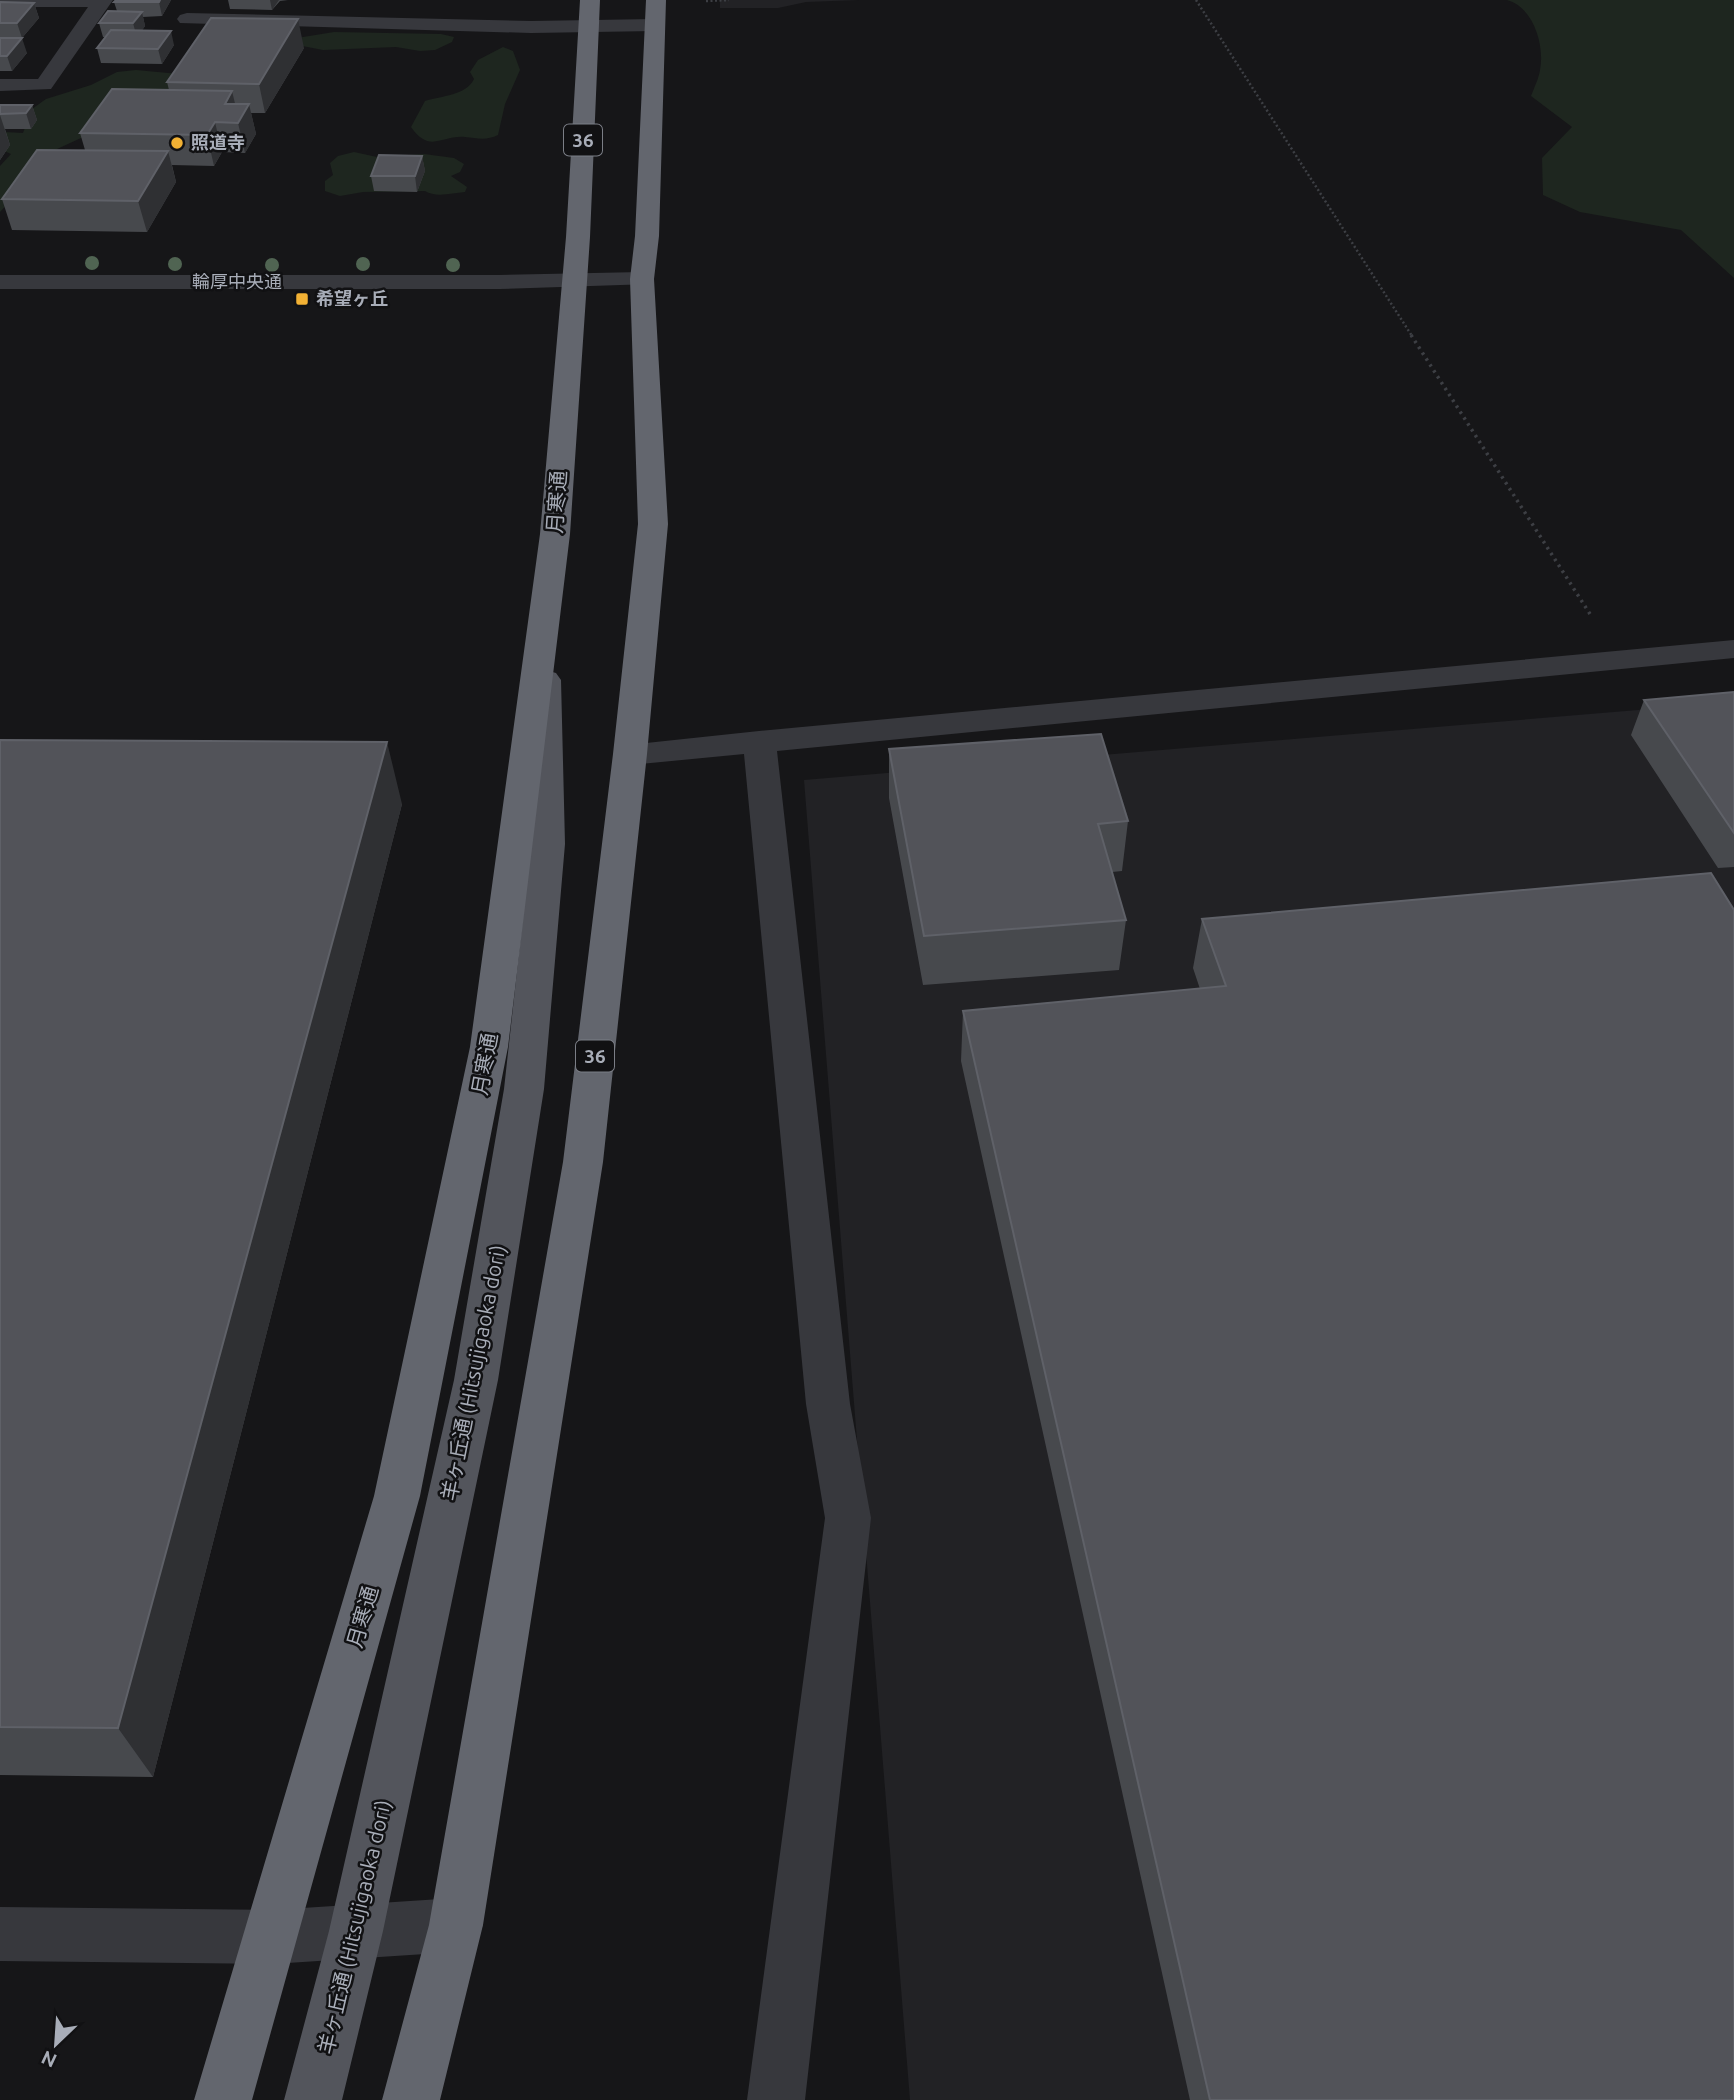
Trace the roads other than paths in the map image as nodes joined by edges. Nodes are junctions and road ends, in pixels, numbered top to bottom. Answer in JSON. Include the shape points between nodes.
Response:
{"nodes":[{"id":1,"x":102,"y":0,"type":"edge"},
{"id":2,"x":590,"y":0,"type":"edge"},
{"id":3,"x":0,"y":1,"type":"edge"},
{"id":4,"x":655,"y":12,"type":"edge"},
{"id":5,"x":187,"y":19,"type":"dead end"},
{"id":6,"x":589,"y":26,"type":"junction"},
{"id":7,"x":0,"y":85,"type":"edge"},
{"id":8,"x":642,"y":279,"type":"junction"},
{"id":9,"x":573,"y":280,"type":"junction"},
{"id":10,"x":0,"y":282,"type":"edge"},
{"id":11,"x":544,"y":633,"type":"junction"},
{"id":12,"x":1734,"y":649,"type":"edge"},
{"id":13,"x":758,"y":741,"type":"junction"},
{"id":14,"x":630,"y":754,"type":"junction"},
{"id":15,"x":456,"y":1926,"type":"junction"},
{"id":16,"x":356,"y":1931,"type":"junction"},
{"id":17,"x":0,"y":1934,"type":"edge"},
{"id":18,"x":272,"y":1937,"type":"junction"},
{"id":19,"x":223,"y":2100,"type":"edge"},
{"id":20,"x":313,"y":2100,"type":"edge"},
{"id":21,"x":411,"y":2100,"type":"edge"},
{"id":22,"x":776,"y":2100,"type":"edge"}],
"edges":[{"from":1,"to":3,"type":"street"},
{"from":1,"to":7,"type":"street","via":[[44,85]]},
{"from":2,"to":6,"type":"highway","name":"月寒通","number":"36"},
{"from":4,"to":6,"type":"street"},
{"from":4,"to":8,"type":"highway","number":"36"},
{"from":5,"to":6,"type":"street"},
{"from":6,"to":9,"type":"highway","name":"月寒通","number":"36"},
{"from":8,"to":9,"type":"street","name":"輪厚中央通"},
{"from":8,"to":14,"type":"highway","number":"36","via":[[653,524]]},
{"from":9,"to":10,"type":"street","name":"輪厚中央通"},
{"from":9,"to":11,"type":"highway","name":"月寒通","number":"36"},
{"from":11,"to":16,"type":"main road","name":"羊ヶ丘通 (Hitsujigaoka dori)","via":[[548,844],[524,1089],[476,1380]]},
{"from":11,"to":18,"type":"highway","name":"月寒通","number":"36","via":[[489,1047],[397,1496]]},
{"from":12,"to":13,"type":"street"},
{"from":13,"to":14,"type":"street"},
{"from":13,"to":22,"type":"street","via":[[828,1404],[849,1518]]},
{"from":14,"to":15,"type":"highway","number":"36","via":[[583,1162]]},
{"from":15,"to":16,"type":"street"},
{"from":15,"to":21,"type":"highway","number":"36"},
{"from":16,"to":18,"type":"street"},
{"from":16,"to":20,"type":"main road","name":"羊ヶ丘通 (Hitsujigaoka dori)"},
{"from":17,"to":18,"type":"street"},
{"from":18,"to":19,"type":"highway","name":"月寒通","number":"36"}]}
